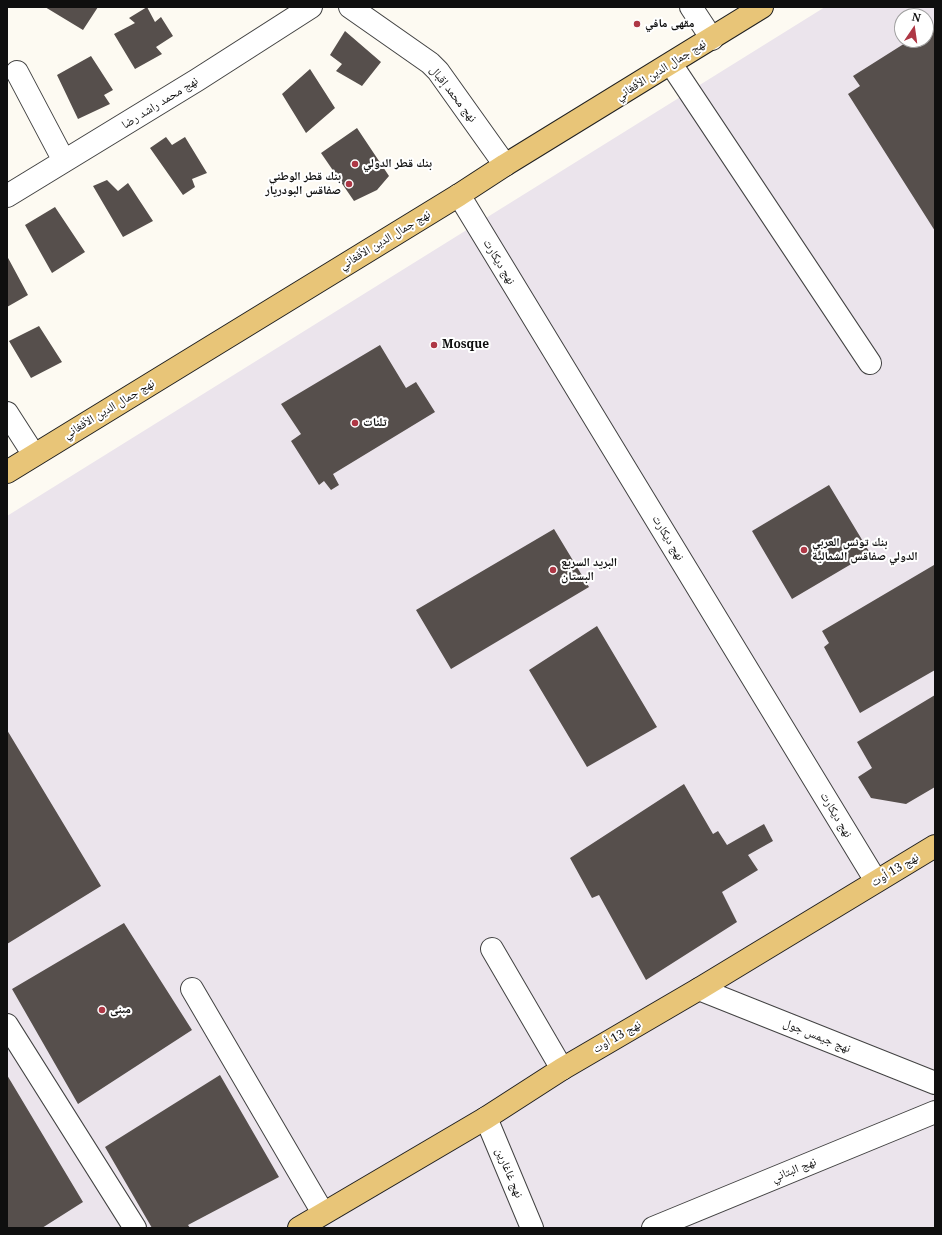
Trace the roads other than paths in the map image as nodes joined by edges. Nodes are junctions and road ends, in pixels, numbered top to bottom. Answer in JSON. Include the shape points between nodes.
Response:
{"nodes":[{"id":1,"x":311,"y":7,"type":"edge"},
{"id":2,"x":350,"y":7,"type":"edge"},
{"id":3,"x":691,"y":7,"type":"edge"},
{"id":4,"x":762,"y":7,"type":"edge"},
{"id":5,"x":712,"y":39,"type":"junction"},
{"id":6,"x":671,"y":64,"type":"junction"},
{"id":7,"x":17,"y":72,"type":"dead end"},
{"id":8,"x":64,"y":162,"type":"junction"},
{"id":9,"x":506,"y":165,"type":"junction"},
{"id":10,"x":459,"y":195,"type":"junction"},
{"id":11,"x":7,"y":196,"type":"edge"},
{"id":12,"x":870,"y":363,"type":"dead end"},
{"id":13,"x":7,"y":413,"type":"edge"},
{"id":14,"x":34,"y":455,"type":"junction"},
{"id":15,"x":7,"y":472,"type":"edge"},
{"id":16,"x":935,"y":846,"type":"edge"},
{"id":17,"x":876,"y":881,"type":"junction"},
{"id":18,"x":492,"y":949,"type":"dead end"},
{"id":19,"x":192,"y":989,"type":"dead end"},
{"id":20,"x":699,"y":989,"type":"junction"},
{"id":21,"x":7,"y":1025,"type":"edge"},
{"id":22,"x":562,"y":1069,"type":"junction"},
{"id":23,"x":935,"y":1083,"type":"edge"},
{"id":24,"x":935,"y":1112,"type":"edge"},
{"id":25,"x":486,"y":1118,"type":"junction"},
{"id":26,"x":323,"y":1213,"type":"junction"},
{"id":27,"x":135,"y":1228,"type":"edge"},
{"id":28,"x":299,"y":1228,"type":"edge"},
{"id":29,"x":532,"y":1228,"type":"edge"},
{"id":30,"x":653,"y":1228,"type":"edge"}],
"edges":[{"from":1,"to":8,"type":"street","name":"نهج محمد راشد رضا"},
{"from":2,"to":9,"type":"street","name":"نهج محمد إقبال","via":[[438,71]]},
{"from":3,"to":5,"type":"street"},
{"from":4,"to":5,"type":"main road","name":"نهج جمال الدين الأفغاني"},
{"from":5,"to":6,"type":"main road","name":"نهج جمال الدين الأفغاني"},
{"from":6,"to":9,"type":"main road","name":"نهج جمال الدين الأفغاني"},
{"from":6,"to":12,"type":"street"},
{"from":7,"to":8,"type":"street"},
{"from":8,"to":11,"type":"street","name":"نهج محمد راشد رضا"},
{"from":9,"to":10,"type":"main road","name":"نهج جمال الدين الأفغاني"},
{"from":10,"to":14,"type":"main road","name":"نهج جمال الدين الأفغاني"},
{"from":10,"to":17,"type":"street","name":"نهج ديكارت"},
{"from":13,"to":14,"type":"street"},
{"from":14,"to":15,"type":"main road","name":"نهج جمال الدين الأفغاني"},
{"from":16,"to":17,"type":"main road","name":"نهج 13 أوت"},
{"from":17,"to":20,"type":"main road","name":"نهج 13 أوت"},
{"from":18,"to":22,"type":"street"},
{"from":19,"to":26,"type":"street"},
{"from":20,"to":22,"type":"main road","name":"نهج 13 أوت"},
{"from":20,"to":23,"type":"street","name":"نهج جيمس جول"},
{"from":21,"to":27,"type":"street"},
{"from":22,"to":25,"type":"main road","name":"نهج 13 أوت"},
{"from":24,"to":30,"type":"street","name":"نهج البتاني"},
{"from":25,"to":26,"type":"main road","name":"نهج 13 أوت"},
{"from":25,"to":29,"type":"street","name":"نهج غاغارين"},
{"from":26,"to":28,"type":"main road","name":"نهج 13 أوت"}]}
